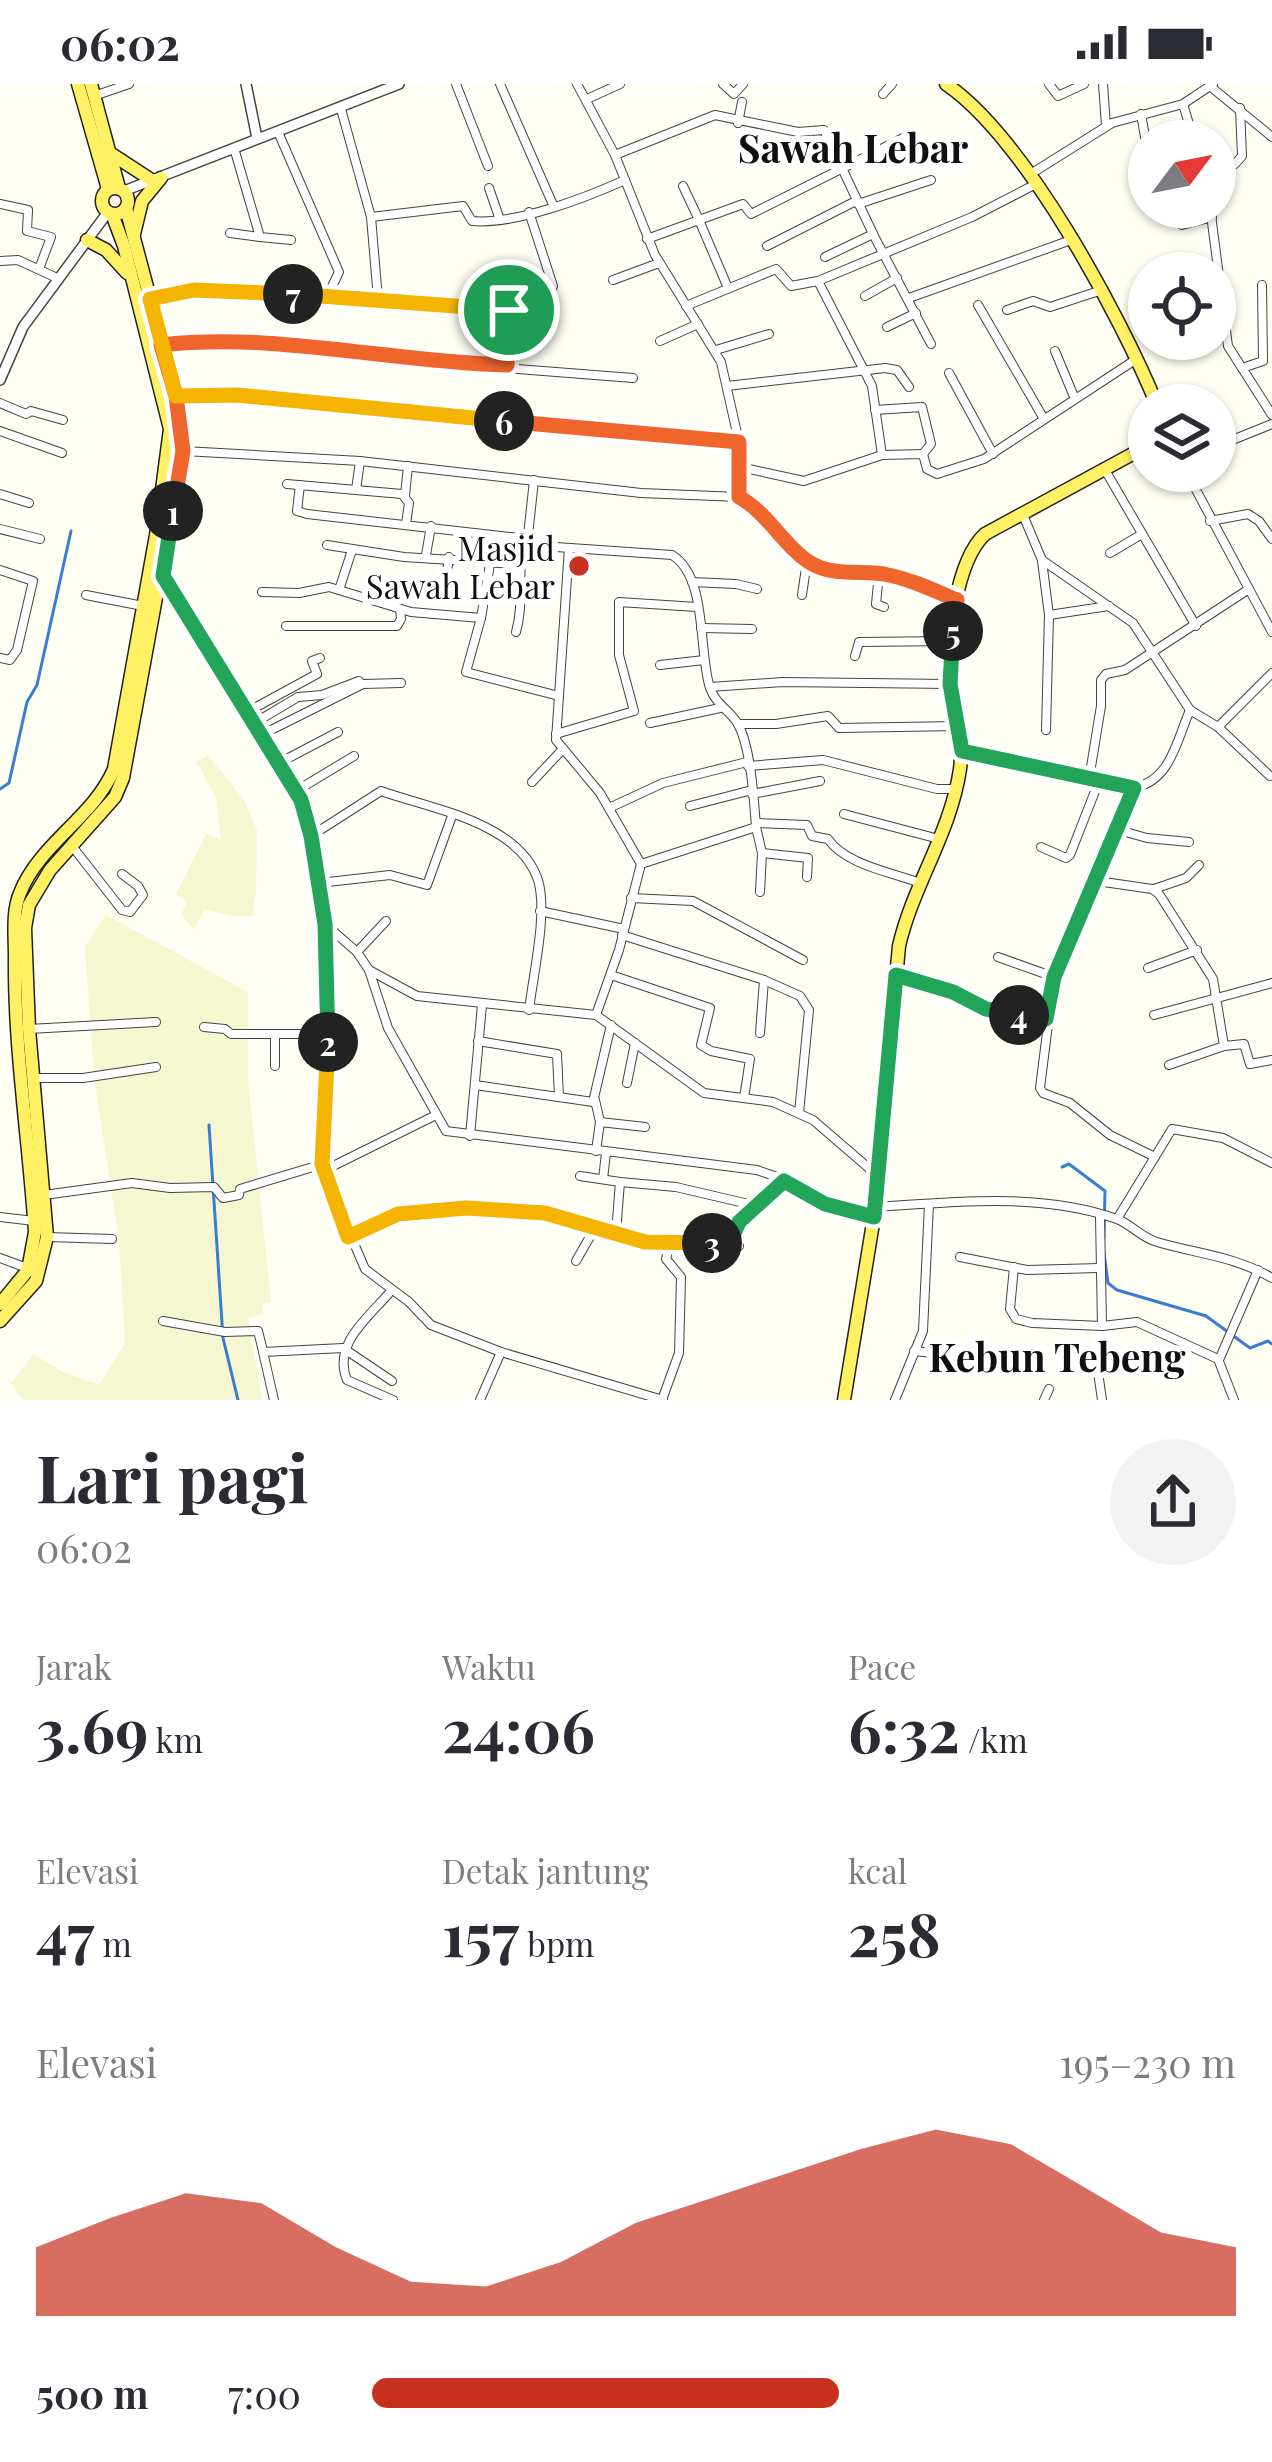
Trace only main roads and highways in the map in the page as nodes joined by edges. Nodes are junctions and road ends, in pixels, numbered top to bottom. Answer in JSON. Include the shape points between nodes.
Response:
{"nodes":[{"id":1,"x":78,"y":84,"type":"edge"},
{"id":2,"x":946,"y":84,"type":"edge"},
{"id":3,"x":92,"y":90,"type":"edge"},
{"id":4,"x":107,"y":147,"type":"junction"},
{"id":5,"x":117,"y":190,"type":"junction"},
{"id":6,"x":115,"y":211,"type":"junction"},
{"id":7,"x":133,"y":239,"type":"junction"},
{"id":8,"x":87,"y":240,"type":"road end"},
{"id":9,"x":132,"y":279,"type":"junction"},
{"id":10,"x":1147,"y":384,"type":"edge"},
{"id":11,"x":1128,"y":457,"type":"edge"},
{"id":12,"x":30,"y":1086,"type":"junction"},
{"id":13,"x":0,"y":1304,"type":"edge"},
{"id":14,"x":0,"y":1321,"type":"edge"},
{"id":15,"x":844,"y":1400,"type":"edge"}],
"edges":[{"from":1,"to":5,"type":"main road"},
{"from":2,"to":10,"type":"main road","via":[[990,121],[1031,180]]},
{"from":3,"to":4,"type":"main road"},
{"from":4,"to":5,"type":"main road"},
{"from":4,"to":7,"type":"main road","via":[[157,179]]},
{"from":5,"to":6,"type":"main road"},
{"from":5,"to":6,"type":"main road","via":[[101,201]]},
{"from":6,"to":7,"type":"main road"},
{"from":6,"to":9,"type":"main road"},
{"from":7,"to":12,"type":"main road","via":[[183,451],[120,786],[29,905]]},
{"from":8,"to":9,"type":"main road"},
{"from":9,"to":12,"type":"main road","via":[[170,429],[114,769],[20,892],[14,986]]},
{"from":11,"to":15,"type":"main road","via":[[973,546],[952,641],[962,751],[957,789],[904,925],[874,1212]]},
{"from":12,"to":13,"type":"main road","via":[[28,1269]]},
{"from":12,"to":14,"type":"main road","via":[[47,1237],[36,1281]]}]}
